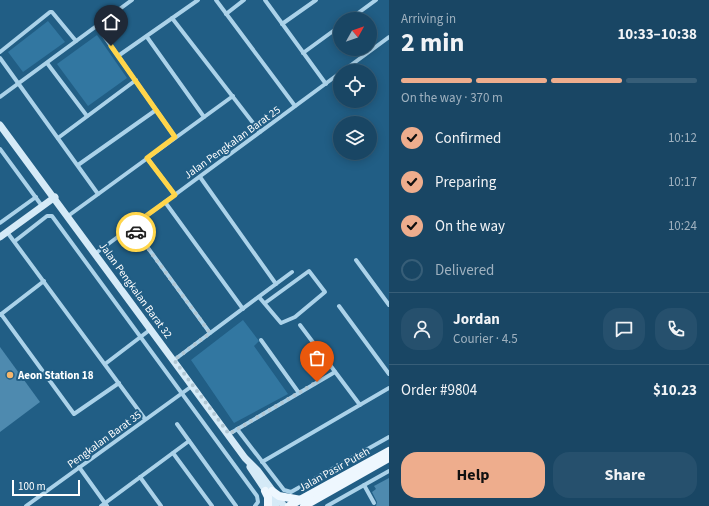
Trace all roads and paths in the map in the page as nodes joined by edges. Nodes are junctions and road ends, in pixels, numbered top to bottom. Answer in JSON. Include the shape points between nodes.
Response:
{"nodes":[{"id":1,"x":132,"y":0,"type":"edge"},
{"id":2,"x":198,"y":0,"type":"edge"},
{"id":3,"x":216,"y":0,"type":"edge"},
{"id":4,"x":244,"y":0,"type":"edge"},
{"id":5,"x":265,"y":0,"type":"edge"},
{"id":6,"x":316,"y":0,"type":"edge"},
{"id":7,"x":376,"y":0,"type":"edge"},
{"id":8,"x":360,"y":12,"type":"edge"},
{"id":9,"x":226,"y":14,"type":"junction"},
{"id":10,"x":172,"y":18,"type":"junction"},
{"id":11,"x":282,"y":24,"type":"junction"},
{"id":12,"x":97,"y":26,"type":"junction"},
{"id":13,"x":333,"y":31,"type":"edge"},
{"id":14,"x":146,"y":37,"type":"junction"},
{"id":15,"x":389,"y":37,"type":"edge"},
{"id":16,"x":76,"y":41,"type":"junction"},
{"id":17,"x":0,"y":52,"type":"edge"},
{"id":18,"x":303,"y":53,"type":"junction"},
{"id":19,"x":118,"y":56,"type":"junction"},
{"id":20,"x":0,"y":58,"type":"edge"},
{"id":21,"x":47,"y":63,"type":"junction"},
{"id":22,"x":352,"y":64,"type":"edge"},
{"id":23,"x":333,"y":78,"type":"edge"},
{"id":24,"x":136,"y":80,"type":"junction"},
{"id":25,"x":18,"y":84,"type":"junction"},
{"id":26,"x":326,"y":84,"type":"junction"},
{"id":27,"x":233,"y":96,"type":"junction"},
{"id":28,"x":0,"y":97,"type":"edge"},
{"id":29,"x":295,"y":106,"type":"junction"},
{"id":30,"x":156,"y":110,"type":"junction"},
{"id":31,"x":87,"y":116,"type":"junction"},
{"id":32,"x":204,"y":116,"type":"junction"},
{"id":33,"x":0,"y":125,"type":"edge"},
{"id":34,"x":260,"y":132,"type":"junction"},
{"id":35,"x":175,"y":137,"type":"junction"},
{"id":36,"x":58,"y":138,"type":"junction"},
{"id":37,"x":0,"y":149,"type":"edge"},
{"id":38,"x":147,"y":158,"type":"junction"},
{"id":39,"x":78,"y":165,"type":"junction"},
{"id":40,"x":200,"y":177,"type":"junction"},
{"id":41,"x":98,"y":194,"type":"junction"},
{"id":42,"x":175,"y":195,"type":"junction"},
{"id":43,"x":36,"y":197,"type":"junction"},
{"id":44,"x":55,"y":197,"type":"junction"},
{"id":45,"x":165,"y":202,"type":"junction"},
{"id":46,"x":42,"y":206,"type":"junction"},
{"id":47,"x":68,"y":216,"type":"junction"},
{"id":48,"x":0,"y":217,"type":"edge"},
{"id":49,"x":2,"y":222,"type":"edge"},
{"id":50,"x":132,"y":226,"type":"junction"},
{"id":51,"x":7,"y":232,"type":"junction"},
{"id":52,"x":0,"y":237,"type":"edge"},
{"id":53,"x":15,"y":242,"type":"junction"},
{"id":54,"x":96,"y":253,"type":"junction"},
{"id":55,"x":356,"y":260,"type":"dead end"},
{"id":56,"x":292,"y":272,"type":"dead end"},
{"id":57,"x":44,"y":281,"type":"junction"},
{"id":58,"x":276,"y":284,"type":"junction"},
{"id":59,"x":259,"y":297,"type":"junction"},
{"id":60,"x":265,"y":303,"type":"junction"},
{"id":61,"x":389,"y":305,"type":"edge"},
{"id":62,"x":339,"y":306,"type":"dead end"},
{"id":63,"x":243,"y":308,"type":"junction"},
{"id":64,"x":0,"y":314,"type":"edge"},
{"id":65,"x":300,"y":326,"type":"dead end"},
{"id":66,"x":152,"y":329,"type":"junction"},
{"id":67,"x":210,"y":333,"type":"junction"},
{"id":68,"x":141,"y":337,"type":"junction"},
{"id":69,"x":262,"y":340,"type":"dead end"},
{"id":70,"x":174,"y":360,"type":"junction"},
{"id":71,"x":105,"y":364,"type":"junction"},
{"id":72,"x":335,"y":372,"type":"junction"},
{"id":73,"x":389,"y":374,"type":"edge"},
{"id":74,"x":119,"y":383,"type":"junction"},
{"id":75,"x":192,"y":386,"type":"junction"},
{"id":76,"x":389,"y":388,"type":"edge"},
{"id":77,"x":299,"y":393,"type":"junction"},
{"id":78,"x":181,"y":394,"type":"junction"},
{"id":79,"x":360,"y":405,"type":"junction"},
{"id":80,"x":146,"y":419,"type":"junction"},
{"id":81,"x":177,"y":424,"type":"dead end"},
{"id":82,"x":237,"y":429,"type":"junction"},
{"id":83,"x":229,"y":434,"type":"junction"},
{"id":84,"x":389,"y":437,"type":"edge"},
{"id":85,"x":189,"y":441,"type":"junction"},
{"id":86,"x":389,"y":451,"type":"edge"},
{"id":87,"x":173,"y":453,"type":"junction"},
{"id":88,"x":389,"y":458,"type":"edge"},
{"id":89,"x":262,"y":462,"type":"junction"},
{"id":90,"x":79,"y":467,"type":"junction"},
{"id":91,"x":389,"y":471,"type":"edge"},
{"id":92,"x":362,"y":474,"type":"junction"},
{"id":93,"x":140,"y":477,"type":"junction"},
{"id":94,"x":366,"y":484,"type":"junction"},
{"id":95,"x":269,"y":491,"type":"junction"},
{"id":96,"x":303,"y":503,"type":"edge"},
{"id":97,"x":374,"y":503,"type":"dead end"},
{"id":98,"x":104,"y":505,"type":"edge"},
{"id":99,"x":26,"y":506,"type":"edge"},
{"id":100,"x":161,"y":506,"type":"edge"},
{"id":101,"x":212,"y":506,"type":"edge"},
{"id":102,"x":236,"y":506,"type":"edge"},
{"id":103,"x":255,"y":506,"type":"edge"},
{"id":104,"x":268,"y":506,"type":"edge"},
{"id":105,"x":276,"y":506,"type":"edge"},
{"id":106,"x":284,"y":506,"type":"edge"},
{"id":107,"x":289,"y":506,"type":"edge"},
{"id":108,"x":327,"y":506,"type":"edge"}],
"edges":[{"from":1,"to":12,"type":"street"},
{"from":2,"to":10,"type":"street"},
{"from":3,"to":9,"type":"street"},
{"from":4,"to":9,"type":"street"},
{"from":5,"to":11,"type":"street"},
{"from":6,"to":11,"type":"street"},
{"from":7,"to":8,"type":"street"},
{"from":9,"to":29,"type":"street"},
{"from":10,"to":14,"type":"street"},
{"from":10,"to":27,"type":"street"},
{"from":11,"to":18,"type":"street"},
{"from":12,"to":16,"type":"street"},
{"from":12,"to":19,"type":"street"},
{"from":13,"to":18,"type":"street"},
{"from":14,"to":19,"type":"street"},
{"from":14,"to":32,"type":"street"},
{"from":15,"to":22,"type":"street"},
{"from":16,"to":17,"type":"street","via":[[50,12]]},
{"from":16,"to":21,"type":"street"},
{"from":18,"to":26,"type":"street"},
{"from":19,"to":24,"type":"street"},
{"from":20,"to":25,"type":"street"},
{"from":21,"to":25,"type":"street"},
{"from":21,"to":31,"type":"street"},
{"from":23,"to":26,"type":"street","name":"Jalan Pengkalan Barat 25"},
{"from":24,"to":30,"type":"street"},
{"from":24,"to":31,"type":"street"},
{"from":25,"to":28,"type":"street"},
{"from":25,"to":36,"type":"street"},
{"from":26,"to":29,"type":"street","name":"Jalan Pengkalan Barat 25"},
{"from":27,"to":32,"type":"street"},
{"from":27,"to":34,"type":"street"},
{"from":29,"to":34,"type":"street","name":"Jalan Pengkalan Barat 25"},
{"from":30,"to":35,"type":"street"},
{"from":30,"to":39,"type":"street"},
{"from":31,"to":36,"type":"street"},
{"from":32,"to":35,"type":"street"},
{"from":33,"to":44,"type":"street","name":"Jalan Pengkalan Barat 32"},
{"from":34,"to":40,"type":"street","name":"Jalan Pengkalan Barat 25"},
{"from":35,"to":38,"type":"street"},
{"from":36,"to":39,"type":"street"},
{"from":37,"to":43,"type":"street"},
{"from":38,"to":41,"type":"street"},
{"from":38,"to":42,"type":"street"},
{"from":39,"to":41,"type":"street"},
{"from":40,"to":42,"type":"street","name":"Jalan Pengkalan Barat 25"},
{"from":40,"to":58,"type":"street"},
{"from":41,"to":47,"type":"street"},
{"from":42,"to":45,"type":"street","name":"Jalan Pengkalan Barat 25"},
{"from":43,"to":46,"type":"street"},
{"from":43,"to":49,"type":"street"},
{"from":44,"to":46,"type":"street"},
{"from":44,"to":47,"type":"street","name":"Jalan Pengkalan Barat 32"},
{"from":45,"to":50,"type":"street","name":"Jalan Pengkalan Barat 25"},
{"from":45,"to":63,"type":"street"},
{"from":46,"to":51,"type":"street"},
{"from":47,"to":54,"type":"street","name":"Jalan Pengkalan Barat 32"},
{"from":48,"to":49,"type":"street"},
{"from":50,"to":54,"type":"street","name":"Jalan Pengkalan Barat 25"},
{"from":50,"to":67,"type":"street"},
{"from":51,"to":52,"type":"street"},
{"from":51,"to":53,"type":"street"},
{"from":53,"to":57,"type":"street"},
{"from":53,"to":68,"type":"street","via":[[47,216],[52,216]]},
{"from":54,"to":66,"type":"street","name":"Jalan Pengkalan Barat 32"},
{"from":55,"to":61,"type":"street"},
{"from":56,"to":58,"type":"street"},
{"from":57,"to":64,"type":"street"},
{"from":57,"to":71,"type":"street"},
{"from":58,"to":59,"type":"street"},
{"from":59,"to":60,"type":"street"},
{"from":59,"to":63,"type":"street"},
{"from":60,"to":60,"type":"street","via":[[309,271],[325,292],[295,317],[283,323],[279,323]]},
{"from":62,"to":73,"type":"street"},
{"from":63,"to":67,"type":"street"},
{"from":64,"to":74,"type":"street","via":[[74,414]]},
{"from":65,"to":72,"type":"street"},
{"from":66,"to":68,"type":"street"},
{"from":66,"to":70,"type":"street","name":"Jalan Pengkalan Barat 32"},
{"from":67,"to":70,"type":"street"},
{"from":68,"to":71,"type":"street"},
{"from":68,"to":78,"type":"street"},
{"from":69,"to":77,"type":"street"},
{"from":70,"to":75,"type":"street","name":"Jalan Pengkalan Barat 32"},
{"from":71,"to":74,"type":"street"},
{"from":72,"to":77,"type":"street"},
{"from":72,"to":79,"type":"street"},
{"from":74,"to":80,"type":"street"},
{"from":75,"to":78,"type":"street","name":"Pengkalan Barat 35"},
{"from":75,"to":83,"type":"street","name":"Jalan Pengkalan Barat 32"},
{"from":76,"to":79,"type":"street"},
{"from":77,"to":82,"type":"street"},
{"from":78,"to":80,"type":"street","name":"Pengkalan Barat 35"},
{"from":78,"to":103,"type":"street","via":[[257,496],[258,502]]},
{"from":79,"to":89,"type":"street"},
{"from":80,"to":90,"type":"street","name":"Pengkalan Barat 35"},
{"from":81,"to":85,"type":"street"},
{"from":82,"to":83,"type":"street"},
{"from":82,"to":89,"type":"street"},
{"from":83,"to":95,"type":"street","name":"Jalan Pengkalan Barat 32"},
{"from":84,"to":89,"type":"street","via":[[291,492],[284,490]]},
{"from":85,"to":87,"type":"street"},
{"from":85,"to":102,"type":"street"},
{"from":86,"to":96,"type":"main road","name":"Jalan Pasir Puteh"},
{"from":87,"to":93,"type":"street"},
{"from":87,"to":101,"type":"street"},
{"from":88,"to":92,"type":"main road","name":"Jalan Pasir Puteh"},
{"from":90,"to":98,"type":"street"},
{"from":90,"to":99,"type":"street","name":"Pengkalan Barat 35"},
{"from":91,"to":94,"type":"street"},
{"from":92,"to":94,"type":"street"},
{"from":92,"to":96,"type":"main road","name":"Jalan Pasir Puteh"},
{"from":93,"to":98,"type":"street"},
{"from":93,"to":100,"type":"street"},
{"from":94,"to":97,"type":"street"},
{"from":94,"to":108,"type":"street"},
{"from":95,"to":96,"type":"main road"},
{"from":95,"to":104,"type":"main road"},
{"from":95,"to":105,"type":"street"},
{"from":95,"to":106,"type":"street","name":"Jalan Pengkalan Barat 32"},
{"from":96,"to":107,"type":"main road","name":"Jalan Pasir Puteh"}]}
